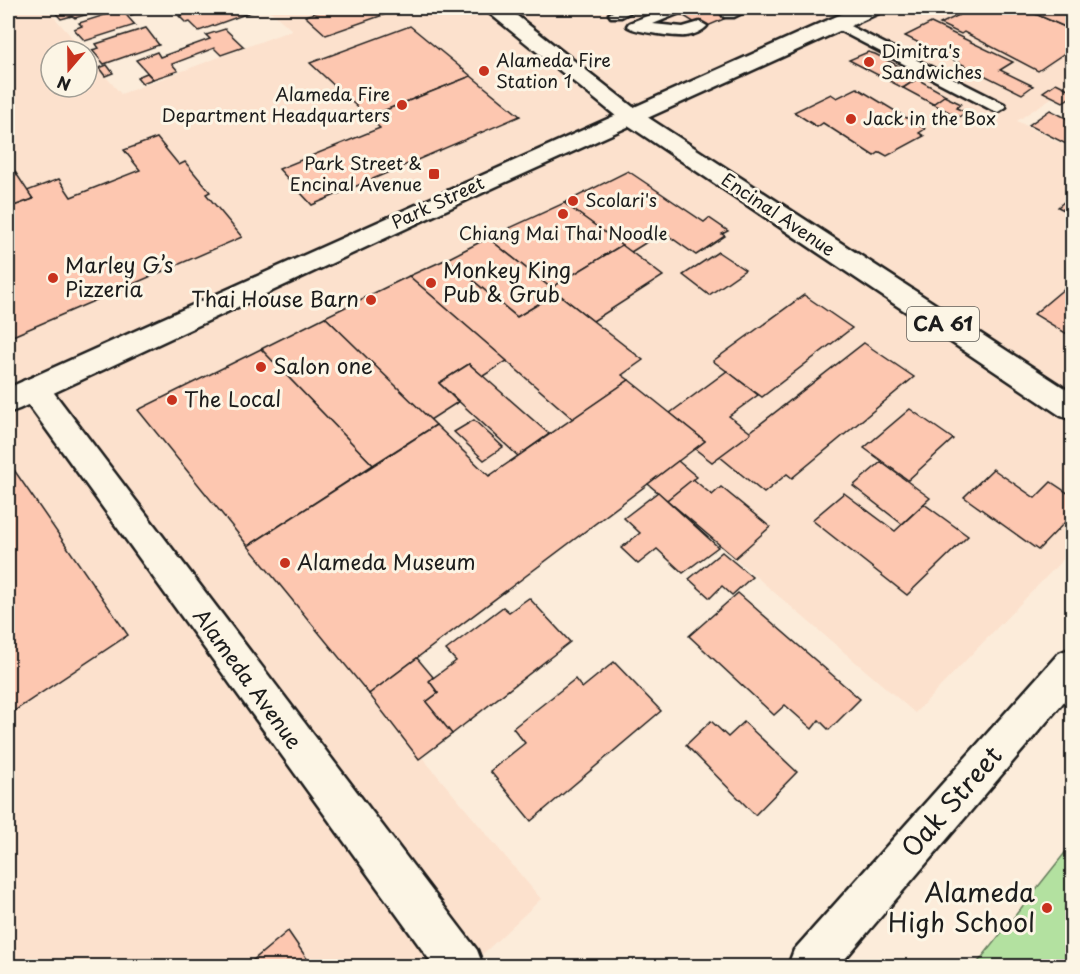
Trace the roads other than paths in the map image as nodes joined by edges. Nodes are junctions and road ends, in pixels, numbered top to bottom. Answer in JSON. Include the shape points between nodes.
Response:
{"nodes":[{"id":1,"x":494,"y":8,"type":"edge"},
{"id":2,"x":632,"y":8,"type":"edge"},
{"id":3,"x":745,"y":8,"type":"edge"},
{"id":4,"x":871,"y":8,"type":"edge"},
{"id":5,"x":675,"y":10,"type":"dead end"},
{"id":6,"x":616,"y":14,"type":"dead end"},
{"id":7,"x":729,"y":14,"type":"dead end"},
{"id":8,"x":836,"y":23,"type":"junction"},
{"id":9,"x":699,"y":26,"type":"dead end"},
{"id":10,"x":998,"y":107,"type":"dead end"},
{"id":11,"x":630,"y":116,"type":"junction"},
{"id":12,"x":21,"y":395,"type":"edge"},
{"id":13,"x":1072,"y":408,"type":"edge"},
{"id":14,"x":1072,"y":666,"type":"edge"},
{"id":15,"x":461,"y":966,"type":"edge"},
{"id":16,"x":810,"y":966,"type":"edge"}],
"edges":[{"from":1,"to":11,"type":"main road","name":"Encinal Avenue","number":"CA 61"},
{"from":2,"to":6,"type":"lane"},
{"from":3,"to":7,"type":"lane"},
{"from":4,"to":8,"type":"main road","name":"Park Street"},
{"from":5,"to":9,"type":"lane","via":[[634,26],[685,32]]},
{"from":8,"to":10,"type":"lane"},
{"from":8,"to":11,"type":"main road","name":"Park Street"},
{"from":11,"to":12,"type":"main road","name":"Park Street"},
{"from":11,"to":13,"type":"main road","name":"Encinal Avenue","number":"CA 61"},
{"from":12,"to":15,"type":"main road","name":"Alameda Avenue"},
{"from":14,"to":16,"type":"main road","name":"Oak Street"}]}
